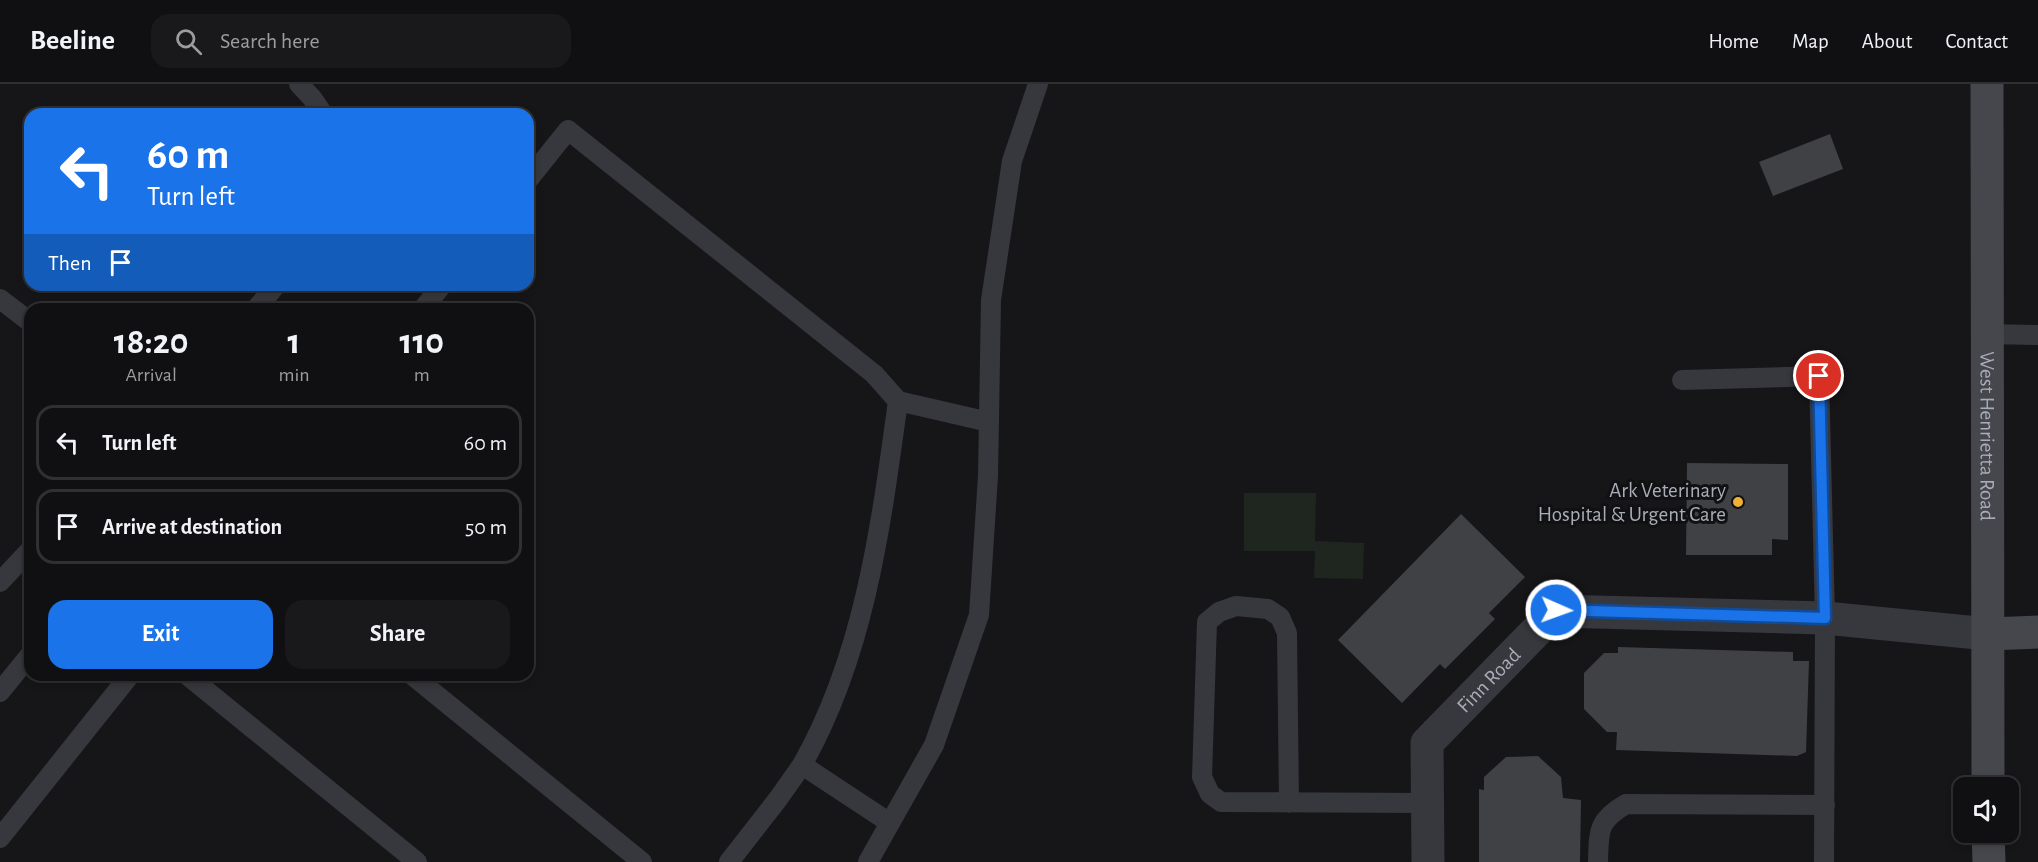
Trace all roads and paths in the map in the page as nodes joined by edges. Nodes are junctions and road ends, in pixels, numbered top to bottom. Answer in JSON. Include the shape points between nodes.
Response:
{"nodes":[{"id":1,"x":299,"y":84,"type":"edge"},
{"id":2,"x":1038,"y":84,"type":"edge"},
{"id":3,"x":1987,"y":84,"type":"edge"},
{"id":4,"x":318,"y":108,"type":"edge"},
{"id":5,"x":534,"y":172,"type":"edge"},
{"id":6,"x":271,"y":291,"type":"edge"},
{"id":7,"x":437,"y":291,"type":"edge"},
{"id":8,"x":0,"y":298,"type":"edge"},
{"id":9,"x":261,"y":303,"type":"edge"},
{"id":10,"x":428,"y":303,"type":"edge"},
{"id":11,"x":24,"y":317,"type":"edge"},
{"id":12,"x":1988,"y":334,"type":"junction"},
{"id":13,"x":2038,"y":335,"type":"edge"},
{"id":14,"x":1682,"y":380,"type":"dead end"},
{"id":15,"x":898,"y":401,"type":"junction"},
{"id":16,"x":989,"y":422,"type":"junction"},
{"id":17,"x":24,"y":556,"type":"edge"},
{"id":18,"x":0,"y":582,"type":"edge"},
{"id":19,"x":1825,"y":618,"type":"junction"},
{"id":20,"x":2038,"y":632,"type":"edge"},
{"id":21,"x":1988,"y":634,"type":"junction"},
{"id":22,"x":24,"y":662,"type":"edge"},
{"id":23,"x":125,"y":681,"type":"edge"},
{"id":24,"x":194,"y":681,"type":"edge"},
{"id":25,"x":419,"y":681,"type":"edge"},
{"id":26,"x":0,"y":692,"type":"edge"},
{"id":27,"x":802,"y":765,"type":"junction"},
{"id":28,"x":1988,"y":777,"type":"edge"},
{"id":29,"x":1289,"y":802,"type":"junction"},
{"id":30,"x":1427,"y":803,"type":"junction"},
{"id":31,"x":1825,"y":805,"type":"junction"},
{"id":32,"x":890,"y":823,"type":"junction"},
{"id":33,"x":0,"y":838,"type":"edge"},
{"id":34,"x":1989,"y":843,"type":"edge"},
{"id":35,"x":417,"y":862,"type":"edge"},
{"id":36,"x":642,"y":862,"type":"edge"},
{"id":37,"x":729,"y":862,"type":"edge"},
{"id":38,"x":868,"y":862,"type":"edge"},
{"id":39,"x":1428,"y":862,"type":"edge"},
{"id":40,"x":1598,"y":862,"type":"edge"},
{"id":41,"x":1824,"y":862,"type":"edge"},
{"id":42,"x":1989,"y":862,"type":"edge"}],
"edges":[{"from":1,"to":4,"type":"lane"},
{"from":2,"to":16,"type":"lane","via":[[1012,161],[993,288]]},
{"from":3,"to":12,"type":"main road","name":"West Henrietta Road"},
{"from":5,"to":15,"type":"lane","via":[[568,130],[874,374]]},
{"from":6,"to":9,"type":"lane"},
{"from":7,"to":10,"type":"lane"},
{"from":8,"to":11,"type":"lane"},
{"from":12,"to":13,"type":"lane"},
{"from":12,"to":21,"type":"main road","name":"West Henrietta Road"},
{"from":14,"to":19,"type":"lane","via":[[1819,376]]},
{"from":15,"to":16,"type":"lane"},
{"from":15,"to":27,"type":"lane","via":[[867,593],[840,683]]},
{"from":16,"to":32,"type":"lane","via":[[979,615],[934,745]]},
{"from":17,"to":18,"type":"lane"},
{"from":19,"to":21,"type":"street","name":"Finn Road"},
{"from":19,"to":30,"type":"street","name":"Finn Road","via":[[1556,610],[1427,743]]},
{"from":19,"to":31,"type":"lane"},
{"from":20,"to":21,"type":"main road"},
{"from":21,"to":28,"type":"main road","name":"West Henrietta Road"},
{"from":22,"to":26,"type":"lane"},
{"from":23,"to":33,"type":"lane"},
{"from":24,"to":35,"type":"lane"},
{"from":25,"to":36,"type":"lane"},
{"from":27,"to":32,"type":"lane"},
{"from":27,"to":37,"type":"lane"},
{"from":29,"to":29,"type":"lane","via":[[1221,802],[1210,794],[1202,777],[1207,622],[1236,606],[1268,609],[1280,617],[1287,633]]},
{"from":29,"to":30,"type":"lane"},
{"from":30,"to":39,"type":"street","name":"Finn Road"},
{"from":31,"to":40,"type":"lane","via":[[1626,804],[1612,812],[1599,831]]},
{"from":31,"to":41,"type":"lane"},
{"from":32,"to":38,"type":"lane"},
{"from":34,"to":42,"type":"main road"}]}
